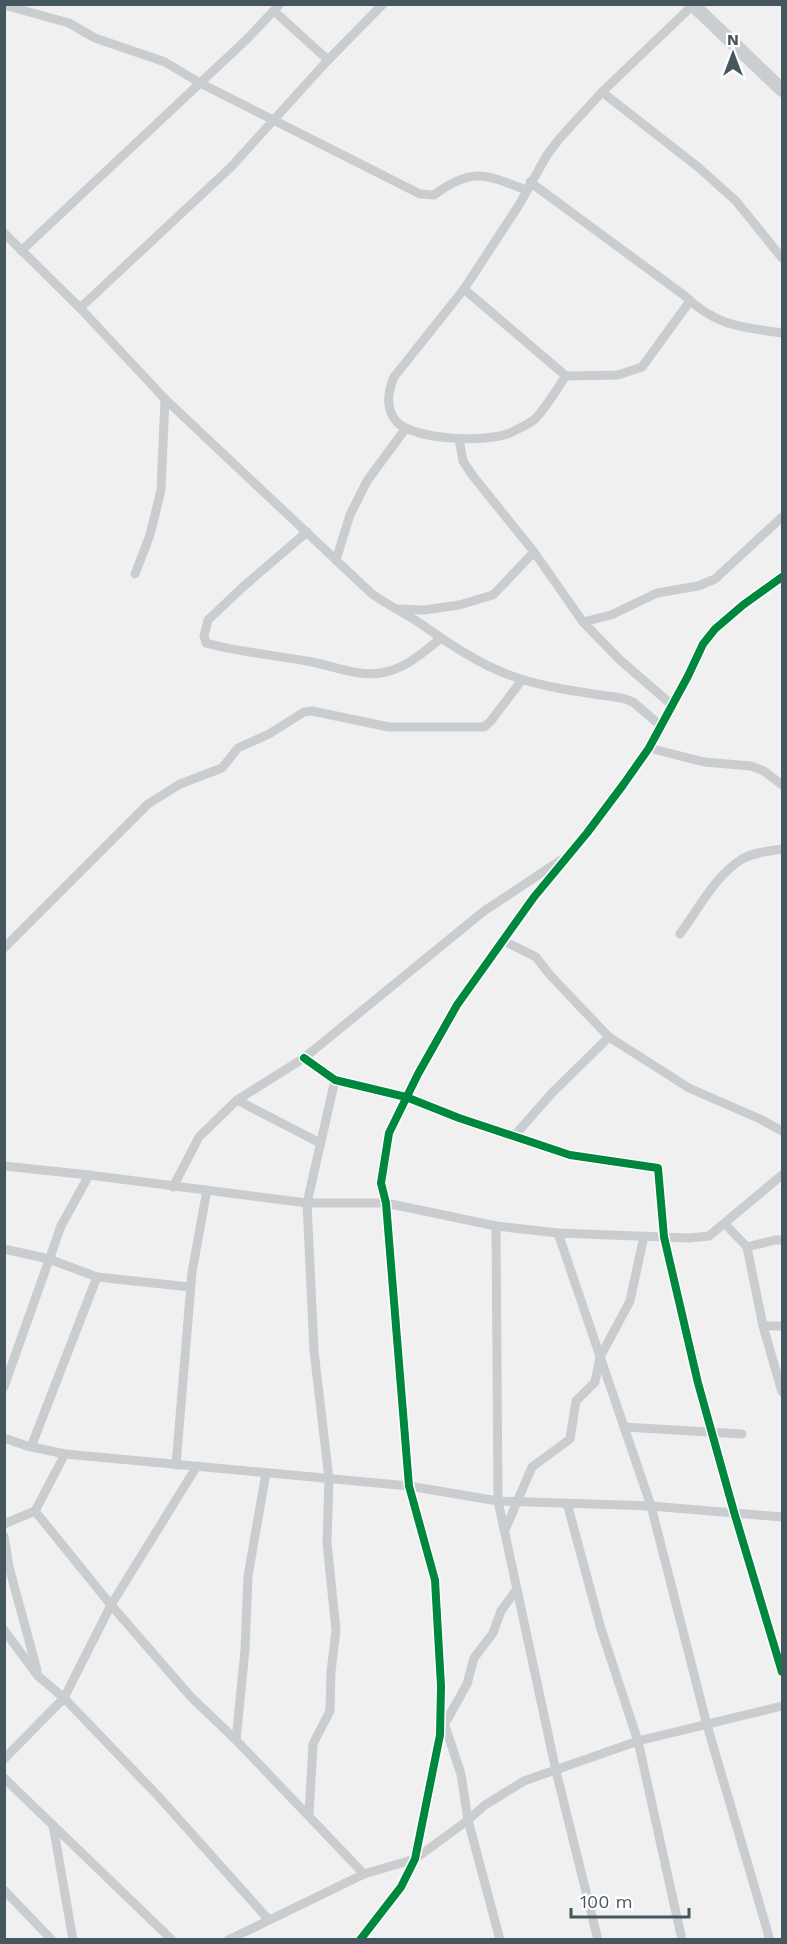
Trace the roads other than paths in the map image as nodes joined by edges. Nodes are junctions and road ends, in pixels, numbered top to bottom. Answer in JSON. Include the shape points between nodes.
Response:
{"nodes":[{"id":1,"x":383,"y":4,"type":"edge"},
{"id":2,"x":4,"y":5,"type":"edge"},
{"id":3,"x":692,"y":5,"type":"edge"},
{"id":4,"x":273,"y":9,"type":"edge"},
{"id":5,"x":328,"y":60,"type":"junction"},
{"id":6,"x":200,"y":83,"type":"junction"},
{"id":7,"x":783,"y":90,"type":"edge"},
{"id":8,"x":602,"y":92,"type":"junction"},
{"id":9,"x":273,"y":120,"type":"junction"},
{"id":10,"x":528,"y":186,"type":"junction"},
{"id":11,"x":4,"y":233,"type":"edge"},
{"id":12,"x":21,"y":251,"type":"junction"},
{"id":13,"x":783,"y":258,"type":"edge"},
{"id":14,"x":464,"y":289,"type":"junction"},
{"id":15,"x":690,"y":301,"type":"junction"},
{"id":16,"x":80,"y":308,"type":"junction"},
{"id":17,"x":783,"y":333,"type":"edge"},
{"id":18,"x":566,"y":376,"type":"junction"},
{"id":19,"x":165,"y":399,"type":"junction"},
{"id":20,"x":406,"y":428,"type":"junction"},
{"id":21,"x":459,"y":439,"type":"junction"},
{"id":22,"x":783,"y":518,"type":"edge"},
{"id":23,"x":307,"y":532,"type":"junction"},
{"id":24,"x":534,"y":552,"type":"junction"},
{"id":25,"x":336,"y":560,"type":"junction"},
{"id":26,"x":135,"y":574,"type":"dead end"},
{"id":27,"x":783,"y":577,"type":"edge"},
{"id":28,"x":394,"y":609,"type":"junction"},
{"id":29,"x":584,"y":622,"type":"junction"},
{"id":30,"x":440,"y":639,"type":"junction"},
{"id":31,"x":522,"y":680,"type":"junction"},
{"id":32,"x":672,"y":705,"type":"junction"},
{"id":33,"x":661,"y":726,"type":"junction"},
{"id":34,"x":649,"y":747,"type":"junction"},
{"id":35,"x":783,"y":785,"type":"edge"},
{"id":36,"x":783,"y":849,"type":"edge"},
{"id":37,"x":570,"y":854,"type":"junction"},
{"id":38,"x":680,"y":934,"type":"dead end"},
{"id":39,"x":502,"y":940,"type":"junction"},
{"id":40,"x":4,"y":948,"type":"edge"},
{"id":41,"x":609,"y":1037,"type":"junction"},
{"id":42,"x":304,"y":1058,"type":"junction"},
{"id":43,"x":335,"y":1080,"type":"junction"},
{"id":44,"x":406,"y":1097,"type":"junction"},
{"id":45,"x":237,"y":1100,"type":"junction"},
{"id":46,"x":783,"y":1131,"type":"edge"},
{"id":47,"x":514,"y":1136,"type":"junction"},
{"id":48,"x":320,"y":1143,"type":"junction"},
{"id":49,"x":4,"y":1166,"type":"edge"},
{"id":50,"x":89,"y":1175,"type":"junction"},
{"id":51,"x":783,"y":1175,"type":"edge"},
{"id":52,"x":173,"y":1187,"type":"junction"},
{"id":53,"x":207,"y":1190,"type":"junction"},
{"id":54,"x":307,"y":1203,"type":"junction"},
{"id":55,"x":387,"y":1203,"type":"junction"},
{"id":56,"x":725,"y":1224,"type":"junction"},
{"id":57,"x":496,"y":1226,"type":"junction"},
{"id":58,"x":558,"y":1233,"type":"junction"},
{"id":59,"x":644,"y":1236,"type":"junction"},
{"id":60,"x":664,"y":1237,"type":"junction"},
{"id":61,"x":783,"y":1240,"type":"edge"},
{"id":62,"x":747,"y":1246,"type":"junction"},
{"id":63,"x":4,"y":1249,"type":"edge"},
{"id":64,"x":49,"y":1259,"type":"junction"},
{"id":65,"x":97,"y":1277,"type":"junction"},
{"id":66,"x":190,"y":1287,"type":"junction"},
{"id":67,"x":764,"y":1326,"type":"junction"},
{"id":68,"x":783,"y":1326,"type":"edge"},
{"id":69,"x":600,"y":1357,"type":"junction"},
{"id":70,"x":4,"y":1387,"type":"edge"},
{"id":71,"x":782,"y":1387,"type":"edge"},
{"id":72,"x":624,"y":1427,"type":"junction"},
{"id":73,"x":712,"y":1432,"type":"junction"},
{"id":74,"x":742,"y":1434,"type":"dead end"},
{"id":75,"x":4,"y":1438,"type":"edge"},
{"id":76,"x":31,"y":1447,"type":"junction"},
{"id":77,"x":65,"y":1454,"type":"junction"},
{"id":78,"x":176,"y":1465,"type":"junction"},
{"id":79,"x":197,"y":1466,"type":"junction"},
{"id":80,"x":266,"y":1473,"type":"junction"},
{"id":81,"x":329,"y":1479,"type":"junction"},
{"id":82,"x":409,"y":1486,"type":"junction"},
{"id":83,"x":498,"y":1501,"type":"junction"},
{"id":84,"x":517,"y":1502,"type":"junction"},
{"id":85,"x":567,"y":1503,"type":"junction"},
{"id":86,"x":651,"y":1506,"type":"junction"},
{"id":87,"x":35,"y":1511,"type":"junction"},
{"id":88,"x":734,"y":1512,"type":"junction"},
{"id":89,"x":783,"y":1517,"type":"edge"},
{"id":90,"x":4,"y":1524,"type":"edge"},
{"id":91,"x":505,"y":1530,"type":"junction"},
{"id":92,"x":4,"y":1536,"type":"edge"},
{"id":93,"x":518,"y":1589,"type":"junction"},
{"id":94,"x":111,"y":1605,"type":"junction"},
{"id":95,"x":4,"y":1630,"type":"edge"},
{"id":96,"x":783,"y":1672,"type":"edge"},
{"id":97,"x":38,"y":1676,"type":"junction"},
{"id":98,"x":64,"y":1698,"type":"junction"},
{"id":99,"x":783,"y":1706,"type":"edge"},
{"id":100,"x":444,"y":1723,"type":"junction"},
{"id":101,"x":707,"y":1725,"type":"junction"},
{"id":102,"x":440,"y":1736,"type":"junction"},
{"id":103,"x":236,"y":1740,"type":"junction"},
{"id":104,"x":638,"y":1741,"type":"junction"},
{"id":105,"x":4,"y":1759,"type":"edge"},
{"id":106,"x":556,"y":1771,"type":"junction"},
{"id":107,"x":4,"y":1778,"type":"edge"},
{"id":108,"x":309,"y":1815,"type":"junction"},
{"id":109,"x":468,"y":1820,"type":"junction"},
{"id":110,"x":53,"y":1825,"type":"junction"},
{"id":111,"x":415,"y":1859,"type":"junction"},
{"id":112,"x":364,"y":1874,"type":"junction"},
{"id":113,"x":4,"y":1890,"type":"edge"},
{"id":114,"x":268,"y":1919,"type":"junction"},
{"id":115,"x":52,"y":1940,"type":"edge"},
{"id":116,"x":74,"y":1940,"type":"edge"},
{"id":117,"x":172,"y":1940,"type":"edge"},
{"id":118,"x":228,"y":1940,"type":"edge"},
{"id":119,"x":360,"y":1940,"type":"edge"},
{"id":120,"x":500,"y":1940,"type":"edge"},
{"id":121,"x":598,"y":1940,"type":"edge"},
{"id":122,"x":682,"y":1940,"type":"edge"},
{"id":123,"x":770,"y":1940,"type":"edge"}],
"edges":[{"from":1,"to":5,"type":"street"},
{"from":2,"to":6,"type":"street","via":[[69,23],[95,38],[165,62]]},
{"from":3,"to":7,"type":"main road"},
{"from":3,"to":8,"type":"street"},
{"from":4,"to":5,"type":"street"},
{"from":4,"to":6,"type":"street"},
{"from":5,"to":9,"type":"street"},
{"from":6,"to":9,"type":"street"},
{"from":6,"to":12,"type":"street"},
{"from":8,"to":10,"type":"street","via":[[560,138]]},
{"from":8,"to":13,"type":"street","via":[[736,201]]},
{"from":9,"to":10,"type":"street","via":[[420,194],[434,195],[466,177],[480,175]]},
{"from":9,"to":16,"type":"street","via":[[231,167]]},
{"from":10,"to":14,"type":"street"},
{"from":10,"to":15,"type":"street"},
{"from":11,"to":12,"type":"street"},
{"from":12,"to":16,"type":"street"},
{"from":14,"to":18,"type":"street"},
{"from":14,"to":20,"type":"street","via":[[394,377],[387,393],[396,421]]},
{"from":15,"to":17,"type":"street","via":[[701,311],[735,326]]},
{"from":15,"to":18,"type":"street","via":[[642,367],[618,375]]},
{"from":16,"to":19,"type":"street"},
{"from":18,"to":21,"type":"street","via":[[535,419],[509,433]]},
{"from":19,"to":23,"type":"street"},
{"from":19,"to":26,"type":"street","via":[[161,490]]},
{"from":20,"to":21,"type":"street"},
{"from":20,"to":25,"type":"street","via":[[366,481]]},
{"from":21,"to":24,"type":"street","via":[[463,461]]},
{"from":22,"to":29,"type":"street","via":[[715,579],[657,593],[611,615]]},
{"from":23,"to":25,"type":"street"},
{"from":23,"to":30,"type":"street","via":[[208,620],[206,643],[379,674],[405,667]]},
{"from":24,"to":28,"type":"street","via":[[493,596],[424,610]]},
{"from":24,"to":29,"type":"street"},
{"from":25,"to":28,"type":"street"},
{"from":27,"to":32,"type":"street","via":[[715,629],[703,644]]},
{"from":28,"to":30,"type":"street"},
{"from":29,"to":32,"type":"street"},
{"from":30,"to":31,"type":"street"},
{"from":31,"to":33,"type":"street","via":[[622,698],[633,702]]},
{"from":31,"to":40,"type":"street","via":[[484,727],[389,728],[304,712],[238,748],[222,768],[180,784],[148,804]]},
{"from":32,"to":33,"type":"street"},
{"from":33,"to":34,"type":"street"},
{"from":34,"to":35,"type":"street","via":[[704,762],[751,766]]},
{"from":34,"to":37,"type":"street"},
{"from":36,"to":38,"type":"street","via":[[743,858],[723,874]]},
{"from":37,"to":39,"type":"street"},
{"from":37,"to":42,"type":"street","via":[[484,911]]},
{"from":39,"to":41,"type":"street","via":[[536,957]]},
{"from":39,"to":44,"type":"street","via":[[457,1005]]},
{"from":41,"to":46,"type":"street","via":[[689,1088]]},
{"from":41,"to":47,"type":"street"},
{"from":42,"to":43,"type":"street"},
{"from":42,"to":45,"type":"street"},
{"from":43,"to":44,"type":"street"},
{"from":43,"to":48,"type":"street"},
{"from":44,"to":47,"type":"street"},
{"from":44,"to":55,"type":"street","via":[[389,1133],[381,1183]]},
{"from":45,"to":48,"type":"street"},
{"from":45,"to":52,"type":"street","via":[[199,1137]]},
{"from":47,"to":60,"type":"street","via":[[570,1155],[658,1168]]},
{"from":48,"to":54,"type":"street"},
{"from":49,"to":50,"type":"street"},
{"from":50,"to":52,"type":"street"},
{"from":50,"to":64,"type":"street"},
{"from":51,"to":56,"type":"street"},
{"from":52,"to":53,"type":"street"},
{"from":53,"to":54,"type":"street"},
{"from":53,"to":66,"type":"street"},
{"from":54,"to":55,"type":"street"},
{"from":54,"to":81,"type":"street","via":[[314,1351]]},
{"from":55,"to":57,"type":"street"},
{"from":55,"to":82,"type":"street"},
{"from":56,"to":60,"type":"street","via":[[709,1236]]},
{"from":56,"to":62,"type":"street"},
{"from":57,"to":58,"type":"street"},
{"from":57,"to":83,"type":"street"},
{"from":58,"to":59,"type":"street"},
{"from":58,"to":69,"type":"street"},
{"from":59,"to":60,"type":"street"},
{"from":59,"to":69,"type":"street","via":[[630,1301]]},
{"from":60,"to":73,"type":"street"},
{"from":61,"to":62,"type":"street"},
{"from":62,"to":67,"type":"street"},
{"from":63,"to":64,"type":"street"},
{"from":64,"to":65,"type":"street"},
{"from":64,"to":70,"type":"street"},
{"from":65,"to":66,"type":"street"},
{"from":65,"to":76,"type":"street"},
{"from":66,"to":78,"type":"street"},
{"from":67,"to":68,"type":"street"},
{"from":67,"to":71,"type":"street"},
{"from":69,"to":72,"type":"street"},
{"from":69,"to":84,"type":"street","via":[[595,1382],[576,1401],[570,1439],[531,1467]]},
{"from":72,"to":73,"type":"street"},
{"from":72,"to":86,"type":"street"},
{"from":73,"to":74,"type":"street"},
{"from":73,"to":88,"type":"street"},
{"from":75,"to":76,"type":"street"},
{"from":76,"to":77,"type":"street"},
{"from":77,"to":78,"type":"street"},
{"from":77,"to":87,"type":"street"},
{"from":78,"to":79,"type":"street"},
{"from":79,"to":80,"type":"street"},
{"from":79,"to":94,"type":"street"},
{"from":80,"to":81,"type":"street"},
{"from":80,"to":103,"type":"street","via":[[248,1576]]},
{"from":81,"to":82,"type":"street"},
{"from":81,"to":108,"type":"street","via":[[327,1544],[336,1630],[330,1711],[313,1744]]},
{"from":82,"to":83,"type":"street"},
{"from":82,"to":102,"type":"street","via":[[435,1581]]},
{"from":83,"to":84,"type":"street"},
{"from":83,"to":91,"type":"street"},
{"from":84,"to":85,"type":"street"},
{"from":84,"to":91,"type":"street"},
{"from":85,"to":86,"type":"street"},
{"from":85,"to":104,"type":"street","via":[[601,1629]]},
{"from":86,"to":88,"type":"street"},
{"from":86,"to":101,"type":"street"},
{"from":87,"to":90,"type":"street"},
{"from":87,"to":94,"type":"street"},
{"from":88,"to":89,"type":"street"},
{"from":88,"to":96,"type":"street"},
{"from":91,"to":93,"type":"street"},
{"from":92,"to":97,"type":"street"},
{"from":93,"to":100,"type":"street","via":[[474,1658],[467,1684]]},
{"from":93,"to":106,"type":"street"},
{"from":94,"to":98,"type":"street"},
{"from":94,"to":103,"type":"street","via":[[191,1696]]},
{"from":95,"to":97,"type":"street"},
{"from":97,"to":98,"type":"street"},
{"from":98,"to":105,"type":"street"},
{"from":98,"to":114,"type":"street"},
{"from":99,"to":101,"type":"street"},
{"from":100,"to":102,"type":"street"},
{"from":100,"to":109,"type":"street","via":[[461,1774]]},
{"from":101,"to":104,"type":"street"},
{"from":101,"to":123,"type":"street"},
{"from":102,"to":111,"type":"street"},
{"from":103,"to":108,"type":"street"},
{"from":104,"to":106,"type":"street"},
{"from":104,"to":122,"type":"street"},
{"from":106,"to":109,"type":"street","via":[[524,1781]]},
{"from":106,"to":121,"type":"street"},
{"from":107,"to":110,"type":"street"},
{"from":108,"to":112,"type":"street"},
{"from":109,"to":111,"type":"street"},
{"from":109,"to":120,"type":"street"},
{"from":110,"to":116,"type":"street"},
{"from":110,"to":117,"type":"street"},
{"from":111,"to":112,"type":"street"},
{"from":111,"to":119,"type":"street","via":[[401,1887]]},
{"from":112,"to":114,"type":"street"},
{"from":113,"to":115,"type":"street"},
{"from":114,"to":118,"type":"street"}]}
